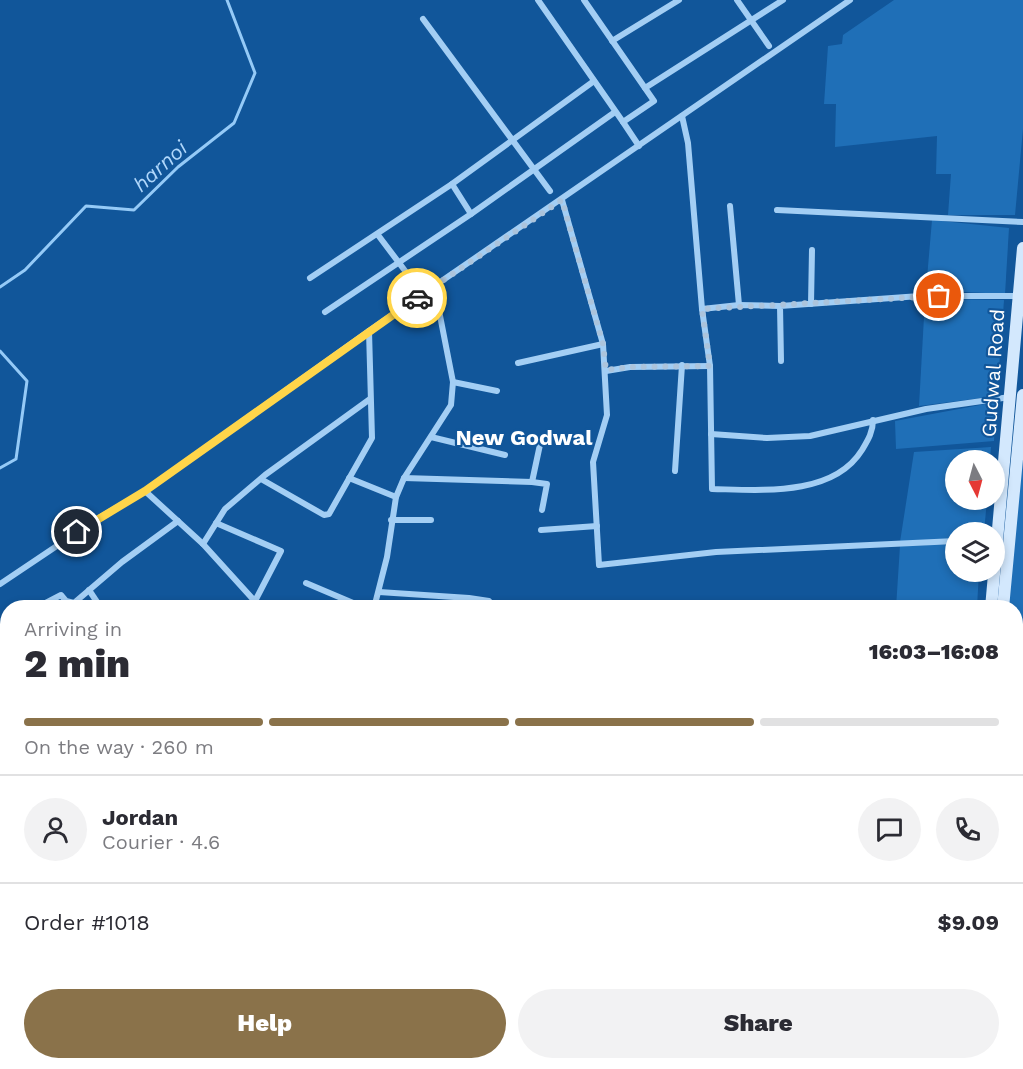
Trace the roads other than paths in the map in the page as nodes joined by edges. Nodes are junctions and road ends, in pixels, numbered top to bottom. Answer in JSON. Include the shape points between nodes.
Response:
{"nodes":[{"id":1,"x":538,"y":0,"type":"edge"},
{"id":2,"x":584,"y":0,"type":"edge"},
{"id":3,"x":679,"y":0,"type":"edge"},
{"id":4,"x":737,"y":0,"type":"edge"},
{"id":5,"x":783,"y":0,"type":"edge"},
{"id":6,"x":850,"y":0,"type":"edge"},
{"id":7,"x":423,"y":19,"type":"dead end"},
{"id":8,"x":751,"y":21,"type":"junction"},
{"id":9,"x":612,"y":40,"type":"junction"},
{"id":10,"x":769,"y":46,"type":"dead end"},
{"id":11,"x":594,"y":81,"type":"junction"},
{"id":12,"x":645,"y":88,"type":"junction"},
{"id":13,"x":615,"y":112,"type":"junction"},
{"id":14,"x":682,"y":116,"type":"junction"},
{"id":15,"x":623,"y":122,"type":"junction"},
{"id":16,"x":512,"y":140,"type":"junction"},
{"id":17,"x":639,"y":146,"type":"junction"},
{"id":18,"x":535,"y":169,"type":"junction"},
{"id":19,"x":452,"y":184,"type":"junction"},
{"id":20,"x":550,"y":191,"type":"dead end"},
{"id":21,"x":562,"y":200,"type":"junction"},
{"id":22,"x":730,"y":207,"type":"dead end"},
{"id":23,"x":777,"y":210,"type":"dead end"},
{"id":24,"x":471,"y":214,"type":"junction"},
{"id":25,"x":1023,"y":222,"type":"edge"},
{"id":26,"x":378,"y":235,"type":"junction"},
{"id":27,"x":1023,"y":248,"type":"edge"},
{"id":28,"x":812,"y":250,"type":"dead end"},
{"id":29,"x":399,"y":262,"type":"junction"},
{"id":30,"x":310,"y":278,"type":"dead end"},
{"id":31,"x":415,"y":284,"type":"dead end"},
{"id":32,"x":434,"y":285,"type":"junction"},
{"id":33,"x":1018,"y":296,"type":"junction"},
{"id":34,"x":811,"y":304,"type":"junction"},
{"id":35,"x":740,"y":305,"type":"junction"},
{"id":36,"x":780,"y":306,"type":"junction"},
{"id":37,"x":702,"y":309,"type":"junction"},
{"id":38,"x":325,"y":312,"type":"dead end"},
{"id":39,"x":369,"y":331,"type":"junction"},
{"id":40,"x":603,"y":344,"type":"junction"},
{"id":41,"x":781,"y":361,"type":"dead end"},
{"id":42,"x":518,"y":363,"type":"dead end"},
{"id":43,"x":682,"y":365,"type":"junction"},
{"id":44,"x":710,"y":366,"type":"junction"},
{"id":45,"x":606,"y":370,"type":"junction"},
{"id":46,"x":453,"y":382,"type":"junction"},
{"id":47,"x":497,"y":391,"type":"dead end"},
{"id":48,"x":1017,"y":396,"type":"edge"},
{"id":49,"x":370,"y":399,"type":"junction"},
{"id":50,"x":873,"y":420,"type":"junction"},
{"id":51,"x":711,"y":434,"type":"junction"},
{"id":52,"x":430,"y":437,"type":"junction"},
{"id":53,"x":541,"y":440,"type":"dead end"},
{"id":54,"x":506,"y":455,"type":"dead end"},
{"id":55,"x":675,"y":471,"type":"dead end"},
{"id":56,"x":349,"y":478,"type":"junction"},
{"id":57,"x":404,"y":478,"type":"junction"},
{"id":58,"x":261,"y":479,"type":"junction"},
{"id":59,"x":532,"y":482,"type":"junction"},
{"id":60,"x":145,"y":491,"type":"junction"},
{"id":61,"x":396,"y":497,"type":"junction"},
{"id":62,"x":542,"y":510,"type":"dead end"},
{"id":63,"x":391,"y":520,"type":"junction"},
{"id":64,"x":431,"y":520,"type":"dead end"},
{"id":65,"x":178,"y":521,"type":"junction"},
{"id":66,"x":998,"y":522,"type":"edge"},
{"id":67,"x":216,"y":523,"type":"junction"},
{"id":68,"x":597,"y":526,"type":"junction"},
{"id":69,"x":541,"y":530,"type":"dead end"},
{"id":70,"x":945,"y":542,"type":"edge"},
{"id":71,"x":203,"y":544,"type":"junction"},
{"id":72,"x":994,"y":582,"type":"edge"},
{"id":73,"x":306,"y":583,"type":"dead end"},
{"id":74,"x":0,"y":584,"type":"edge"},
{"id":75,"x":89,"y":590,"type":"junction"},
{"id":76,"x":379,"y":592,"type":"junction"},
{"id":77,"x":50,"y":600,"type":"edge"},
{"id":78,"x":65,"y":600,"type":"edge"},
{"id":79,"x":77,"y":600,"type":"edge"},
{"id":80,"x":96,"y":600,"type":"edge"},
{"id":81,"x":254,"y":600,"type":"edge"},
{"id":82,"x":256,"y":600,"type":"edge"},
{"id":83,"x":346,"y":600,"type":"edge"},
{"id":84,"x":376,"y":600,"type":"edge"},
{"id":85,"x":482,"y":600,"type":"edge"},
{"id":86,"x":992,"y":600,"type":"edge"},
{"id":87,"x":1004,"y":600,"type":"edge"}],
"edges":[{"from":1,"to":11,"type":"street"},
{"from":2,"to":9,"type":"street"},
{"from":3,"to":9,"type":"street"},
{"from":4,"to":8,"type":"street"},
{"from":5,"to":8,"type":"street"},
{"from":6,"to":14,"type":"street"},
{"from":7,"to":16,"type":"street"},
{"from":8,"to":10,"type":"street"},
{"from":8,"to":12,"type":"street"},
{"from":9,"to":12,"type":"street"},
{"from":11,"to":13,"type":"street"},
{"from":11,"to":16,"type":"street"},
{"from":12,"to":15,"type":"street","via":[[654,101]]},
{"from":13,"to":15,"type":"street"},
{"from":13,"to":18,"type":"street"},
{"from":14,"to":17,"type":"street"},
{"from":14,"to":37,"type":"street","via":[[688,144]]},
{"from":15,"to":17,"type":"street"},
{"from":16,"to":18,"type":"street"},
{"from":16,"to":19,"type":"street"},
{"from":17,"to":21,"type":"street"},
{"from":18,"to":20,"type":"street"},
{"from":18,"to":24,"type":"street"},
{"from":19,"to":24,"type":"street"},
{"from":19,"to":26,"type":"street"},
{"from":21,"to":32,"type":"street"},
{"from":21,"to":40,"type":"street"},
{"from":22,"to":35,"type":"street"},
{"from":23,"to":25,"type":"street"},
{"from":24,"to":29,"type":"street"},
{"from":26,"to":29,"type":"street"},
{"from":26,"to":30,"type":"street"},
{"from":27,"to":33,"type":"main road","name":"Gudwal Road"},
{"from":28,"to":34,"type":"street"},
{"from":29,"to":31,"type":"street"},
{"from":29,"to":38,"type":"street"},
{"from":32,"to":39,"type":"street"},
{"from":32,"to":46,"type":"street"},
{"from":33,"to":34,"type":"street"},
{"from":33,"to":48,"type":"main road","name":"Gudwal Road"},
{"from":34,"to":36,"type":"street"},
{"from":35,"to":36,"type":"street"},
{"from":35,"to":37,"type":"street"},
{"from":36,"to":41,"type":"street"},
{"from":37,"to":44,"type":"street"},
{"from":39,"to":49,"type":"street"},
{"from":39,"to":60,"type":"street"},
{"from":40,"to":42,"type":"street"},
{"from":40,"to":45,"type":"street"},
{"from":43,"to":44,"type":"street"},
{"from":43,"to":45,"type":"street"},
{"from":43,"to":55,"type":"street"},
{"from":44,"to":51,"type":"street"},
{"from":45,"to":68,"type":"street","via":[[607,415],[593,462]]},
{"from":46,"to":47,"type":"street"},
{"from":46,"to":52,"type":"street","via":[[451,405]]},
{"from":48,"to":50,"type":"street"},
{"from":48,"to":66,"type":"main road","name":"Gudwal Road"},
{"from":48,"to":87,"type":"main road","name":"Gudwal Road"},
{"from":49,"to":56,"type":"street","via":[[372,438]]},
{"from":49,"to":58,"type":"street"},
{"from":50,"to":51,"type":"street","via":[[810,436]]},
{"from":50,"to":51,"type":"street","via":[[870,436],[854,462],[824,480],[786,488],[712,489]]},
{"from":52,"to":54,"type":"street"},
{"from":52,"to":57,"type":"street"},
{"from":53,"to":59,"type":"street"},
{"from":56,"to":58,"type":"street","via":[[324,515]]},
{"from":56,"to":61,"type":"street"},
{"from":57,"to":59,"type":"street"},
{"from":57,"to":61,"type":"street"},
{"from":58,"to":67,"type":"street","via":[[225,509]]},
{"from":59,"to":62,"type":"street","via":[[547,484]]},
{"from":60,"to":65,"type":"street"},
{"from":60,"to":74,"type":"street"},
{"from":61,"to":63,"type":"street"},
{"from":63,"to":64,"type":"street"},
{"from":63,"to":76,"type":"street"},
{"from":65,"to":71,"type":"street"},
{"from":65,"to":75,"type":"street"},
{"from":67,"to":71,"type":"street"},
{"from":67,"to":82,"type":"street","via":[[280,551]]},
{"from":68,"to":69,"type":"street"},
{"from":68,"to":70,"type":"street","via":[[599,565],[716,552]]},
{"from":71,"to":81,"type":"street"},
{"from":72,"to":86,"type":"main road","name":"Gudwal Road"},
{"from":73,"to":83,"type":"street"},
{"from":75,"to":79,"type":"street"},
{"from":75,"to":80,"type":"street"},
{"from":76,"to":84,"type":"street"},
{"from":76,"to":85,"type":"street"},
{"from":77,"to":78,"type":"street","via":[[61,594]]}]}
